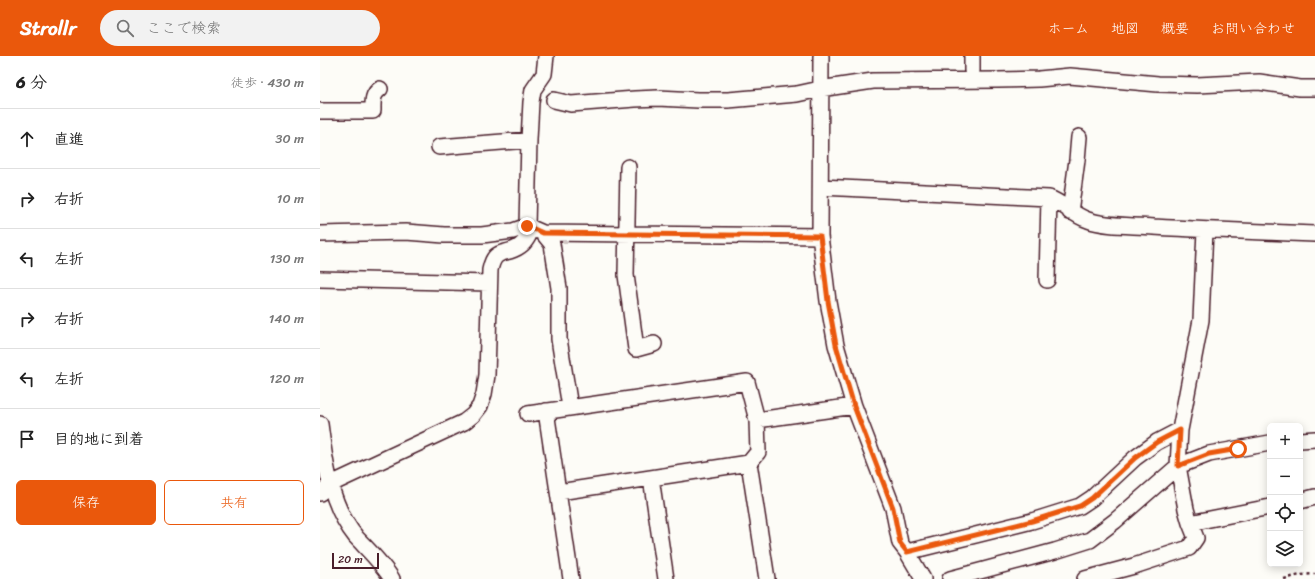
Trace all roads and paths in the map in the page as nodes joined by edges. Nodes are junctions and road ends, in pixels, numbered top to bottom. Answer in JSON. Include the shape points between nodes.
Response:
{"nodes":[{"id":1,"x":546,"y":56,"type":"edge"},
{"id":2,"x":821,"y":56,"type":"edge"},
{"id":3,"x":1315,"y":88,"type":"edge"},
{"id":4,"x":380,"y":89,"type":"dead end"},
{"id":5,"x":820,"y":89,"type":"junction"},
{"id":6,"x":554,"y":100,"type":"dead end"},
{"id":7,"x":320,"y":110,"type":"edge"},
{"id":8,"x":1079,"y":137,"type":"dead end"},
{"id":9,"x":529,"y":140,"type":"junction"},
{"id":10,"x":439,"y":147,"type":"dead end"},
{"id":11,"x":628,"y":167,"type":"dead end"},
{"id":12,"x":821,"y":187,"type":"junction"},
{"id":13,"x":1049,"y":198,"type":"junction"},
{"id":14,"x":1070,"y":212,"type":"junction"},
{"id":15,"x":534,"y":229,"type":"junction"},
{"id":16,"x":1205,"y":230,"type":"junction"},
{"id":17,"x":320,"y":234,"type":"edge"},
{"id":18,"x":628,"y":234,"type":"junction"},
{"id":19,"x":1315,"y":234,"type":"edge"},
{"id":20,"x":820,"y":236,"type":"junction"},
{"id":21,"x":320,"y":279,"type":"edge"},
{"id":22,"x":1047,"y":280,"type":"dead end"},
{"id":23,"x":489,"y":283,"type":"junction"},
{"id":24,"x":654,"y":344,"type":"dead end"},
{"id":25,"x":854,"y":406,"type":"junction"},
{"id":26,"x":570,"y":407,"type":"junction"},
{"id":27,"x":546,"y":411,"type":"junction"},
{"id":28,"x":528,"y":414,"type":"dead end"},
{"id":29,"x":757,"y":420,"type":"junction"},
{"id":30,"x":320,"y":424,"type":"edge"},
{"id":31,"x":1180,"y":430,"type":"junction"},
{"id":32,"x":1315,"y":439,"type":"edge"},
{"id":33,"x":1303,"y":440,"type":"edge"},
{"id":34,"x":1267,"y":444,"type":"edge"},
{"id":35,"x":749,"y":463,"type":"junction"},
{"id":36,"x":1178,"y":466,"type":"junction"},
{"id":37,"x":651,"y":478,"type":"junction"},
{"id":38,"x":325,"y":489,"type":"edge"},
{"id":39,"x":559,"y":492,"type":"junction"},
{"id":40,"x":1315,"y":498,"type":"edge"},
{"id":41,"x":1303,"y":500,"type":"edge"},
{"id":42,"x":1267,"y":508,"type":"edge"},
{"id":43,"x":1190,"y":523,"type":"junction"},
{"id":44,"x":907,"y":552,"type":"junction"},
{"id":45,"x":1315,"y":574,"type":"edge"},
{"id":46,"x":392,"y":579,"type":"edge"},
{"id":47,"x":571,"y":579,"type":"edge"},
{"id":48,"x":666,"y":579,"type":"edge"},
{"id":49,"x":767,"y":579,"type":"edge"},
{"id":50,"x":923,"y":579,"type":"edge"},
{"id":51,"x":950,"y":579,"type":"edge"},
{"id":52,"x":1085,"y":579,"type":"edge"},
{"id":53,"x":1284,"y":579,"type":"edge"}],
"edges":[{"from":1,"to":9,"type":"street","via":[[544,74],[533,90]]},
{"from":2,"to":5,"type":"street"},
{"from":3,"to":5,"type":"street","via":[[1259,82],[1158,84],[1070,76],[1038,79],[873,81]]},
{"from":4,"to":7,"type":"street","via":[[373,97],[373,111]]},
{"from":5,"to":6,"type":"street","via":[[797,94],[728,100],[650,98],[571,104]]},
{"from":5,"to":12,"type":"street"},
{"from":8,"to":14,"type":"street"},
{"from":9,"to":10,"type":"street"},
{"from":9,"to":15,"type":"street"},
{"from":11,"to":18,"type":"street"},
{"from":12,"to":13,"type":"street"},
{"from":12,"to":20,"type":"street"},
{"from":13,"to":14,"type":"street"},
{"from":13,"to":22,"type":"street"},
{"from":14,"to":16,"type":"street","via":[[1088,220],[1109,224]]},
{"from":15,"to":17,"type":"street","via":[[482,235],[406,232]]},
{"from":15,"to":18,"type":"street"},
{"from":15,"to":23,"type":"street","via":[[521,245],[514,250],[499,253],[492,259]]},
{"from":15,"to":26,"type":"street","via":[[552,244],[559,288],[559,338]]},
{"from":16,"to":19,"type":"street"},
{"from":16,"to":31,"type":"street","via":[[1201,320]]},
{"from":18,"to":20,"type":"street"},
{"from":18,"to":24,"type":"street","via":[[626,275],[636,348]]},
{"from":20,"to":25,"type":"street","via":[[836,345]]},
{"from":21,"to":23,"type":"street"},
{"from":23,"to":38,"type":"street","via":[[487,375],[480,406],[473,415],[464,422]]},
{"from":25,"to":29,"type":"street"},
{"from":25,"to":44,"type":"street","via":[[893,508],[900,543]]},
{"from":26,"to":27,"type":"street"},
{"from":26,"to":29,"type":"street","via":[[747,382]]},
{"from":27,"to":28,"type":"street"},
{"from":27,"to":39,"type":"street"},
{"from":29,"to":35,"type":"street","via":[[758,452]]},
{"from":30,"to":38,"type":"street"},
{"from":31,"to":36,"type":"street"},
{"from":31,"to":44,"type":"street","via":[[1135,458],[1080,506],[1032,521]]},
{"from":32,"to":33,"type":"street"},
{"from":34,"to":36,"type":"street","via":[[1209,454]]},
{"from":35,"to":37,"type":"street"},
{"from":35,"to":49,"type":"street"},
{"from":36,"to":43,"type":"street"},
{"from":36,"to":51,"type":"street","via":[[1090,540]]},
{"from":37,"to":39,"type":"street"},
{"from":37,"to":48,"type":"street"},
{"from":38,"to":46,"type":"street","via":[[356,536],[384,565]]},
{"from":39,"to":47,"type":"street"},
{"from":40,"to":41,"type":"street"},
{"from":42,"to":43,"type":"street"},
{"from":43,"to":52,"type":"street","via":[[1196,538],[1190,548]]},
{"from":44,"to":50,"type":"street"},
{"from":45,"to":53,"type":"path"}]}
